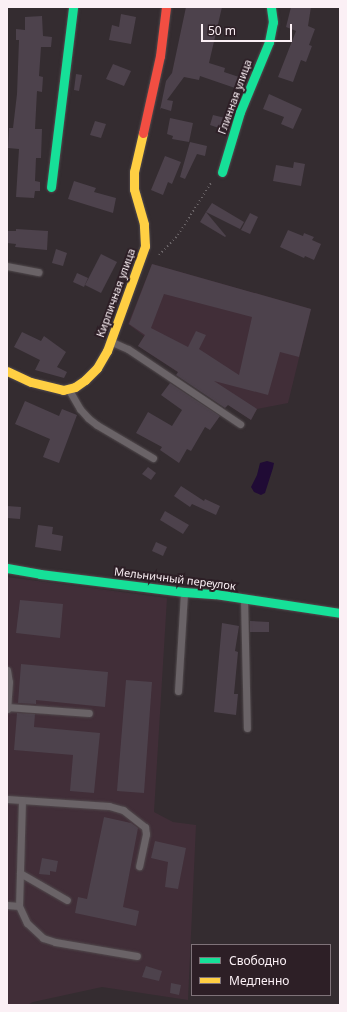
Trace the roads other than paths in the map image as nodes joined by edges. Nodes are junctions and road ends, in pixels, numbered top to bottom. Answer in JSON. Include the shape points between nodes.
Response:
{"nodes":[{"id":1,"x":73,"y":7,"type":"edge"},
{"id":2,"x":166,"y":7,"type":"edge"},
{"id":3,"x":271,"y":7,"type":"edge"},
{"id":4,"x":222,"y":172,"type":"road end"},
{"id":5,"x":50,"y":187,"type":"dead end"},
{"id":6,"x":7,"y":266,"type":"edge"},
{"id":7,"x":38,"y":272,"type":"dead end"},
{"id":8,"x":110,"y":341,"type":"junction"},
{"id":9,"x":7,"y":371,"type":"edge"},
{"id":10,"x":68,"y":388,"type":"junction"},
{"id":11,"x":240,"y":424,"type":"dead end"},
{"id":12,"x":153,"y":458,"type":"dead end"},
{"id":13,"x":7,"y":568,"type":"edge"},
{"id":14,"x":184,"y":592,"type":"junction"},
{"id":15,"x":244,"y":599,"type":"junction"},
{"id":16,"x":340,"y":613,"type":"edge"},
{"id":17,"x":7,"y":670,"type":"edge"},
{"id":18,"x":178,"y":692,"type":"dead end"},
{"id":19,"x":7,"y":708,"type":"edge"},
{"id":20,"x":89,"y":713,"type":"dead end"},
{"id":21,"x":247,"y":728,"type":"dead end"},
{"id":22,"x":7,"y":799,"type":"edge"},
{"id":23,"x":22,"y":800,"type":"junction"},
{"id":24,"x":139,"y":866,"type":"dead end"},
{"id":25,"x":20,"y":873,"type":"junction"},
{"id":26,"x":66,"y":900,"type":"dead end"},
{"id":27,"x":7,"y":905,"type":"edge"},
{"id":28,"x":19,"y":906,"type":"junction"},
{"id":29,"x":137,"y":956,"type":"dead end"}],
"edges":[{"from":1,"to":5,"type":"street"},
{"from":2,"to":8,"type":"street","name":"Кирпичная улица","via":[[160,56],[134,172],[134,189],[144,224],[146,246]]},
{"from":3,"to":4,"type":"street","name":"Глинная улица","via":[[273,22],[268,42],[240,112]]},
{"from":6,"to":7,"type":"lane"},
{"from":8,"to":10,"type":"street","name":"Кирпичная улица","via":[[97,368],[75,387]]},
{"from":8,"to":11,"type":"lane","via":[[128,349]]},
{"from":9,"to":10,"type":"street","via":[[31,382],[58,389]]},
{"from":10,"to":12,"type":"lane","via":[[88,418]]},
{"from":13,"to":14,"type":"street","name":"Мельничный переулок"},
{"from":14,"to":15,"type":"street","name":"Мельничный переулок"},
{"from":14,"to":18,"type":"lane"},
{"from":15,"to":16,"type":"street","name":"Мельничный переулок"},
{"from":15,"to":21,"type":"lane"},
{"from":17,"to":19,"type":"lane"},
{"from":19,"to":20,"type":"lane"},
{"from":22,"to":23,"type":"lane"},
{"from":23,"to":24,"type":"lane","via":[[109,806],[122,810],[145,827],[146,834]]},
{"from":23,"to":25,"type":"lane"},
{"from":25,"to":26,"type":"lane"},
{"from":25,"to":28,"type":"lane"},
{"from":27,"to":28,"type":"lane"},
{"from":28,"to":29,"type":"lane","via":[[27,924],[43,938],[68,946]]}]}
